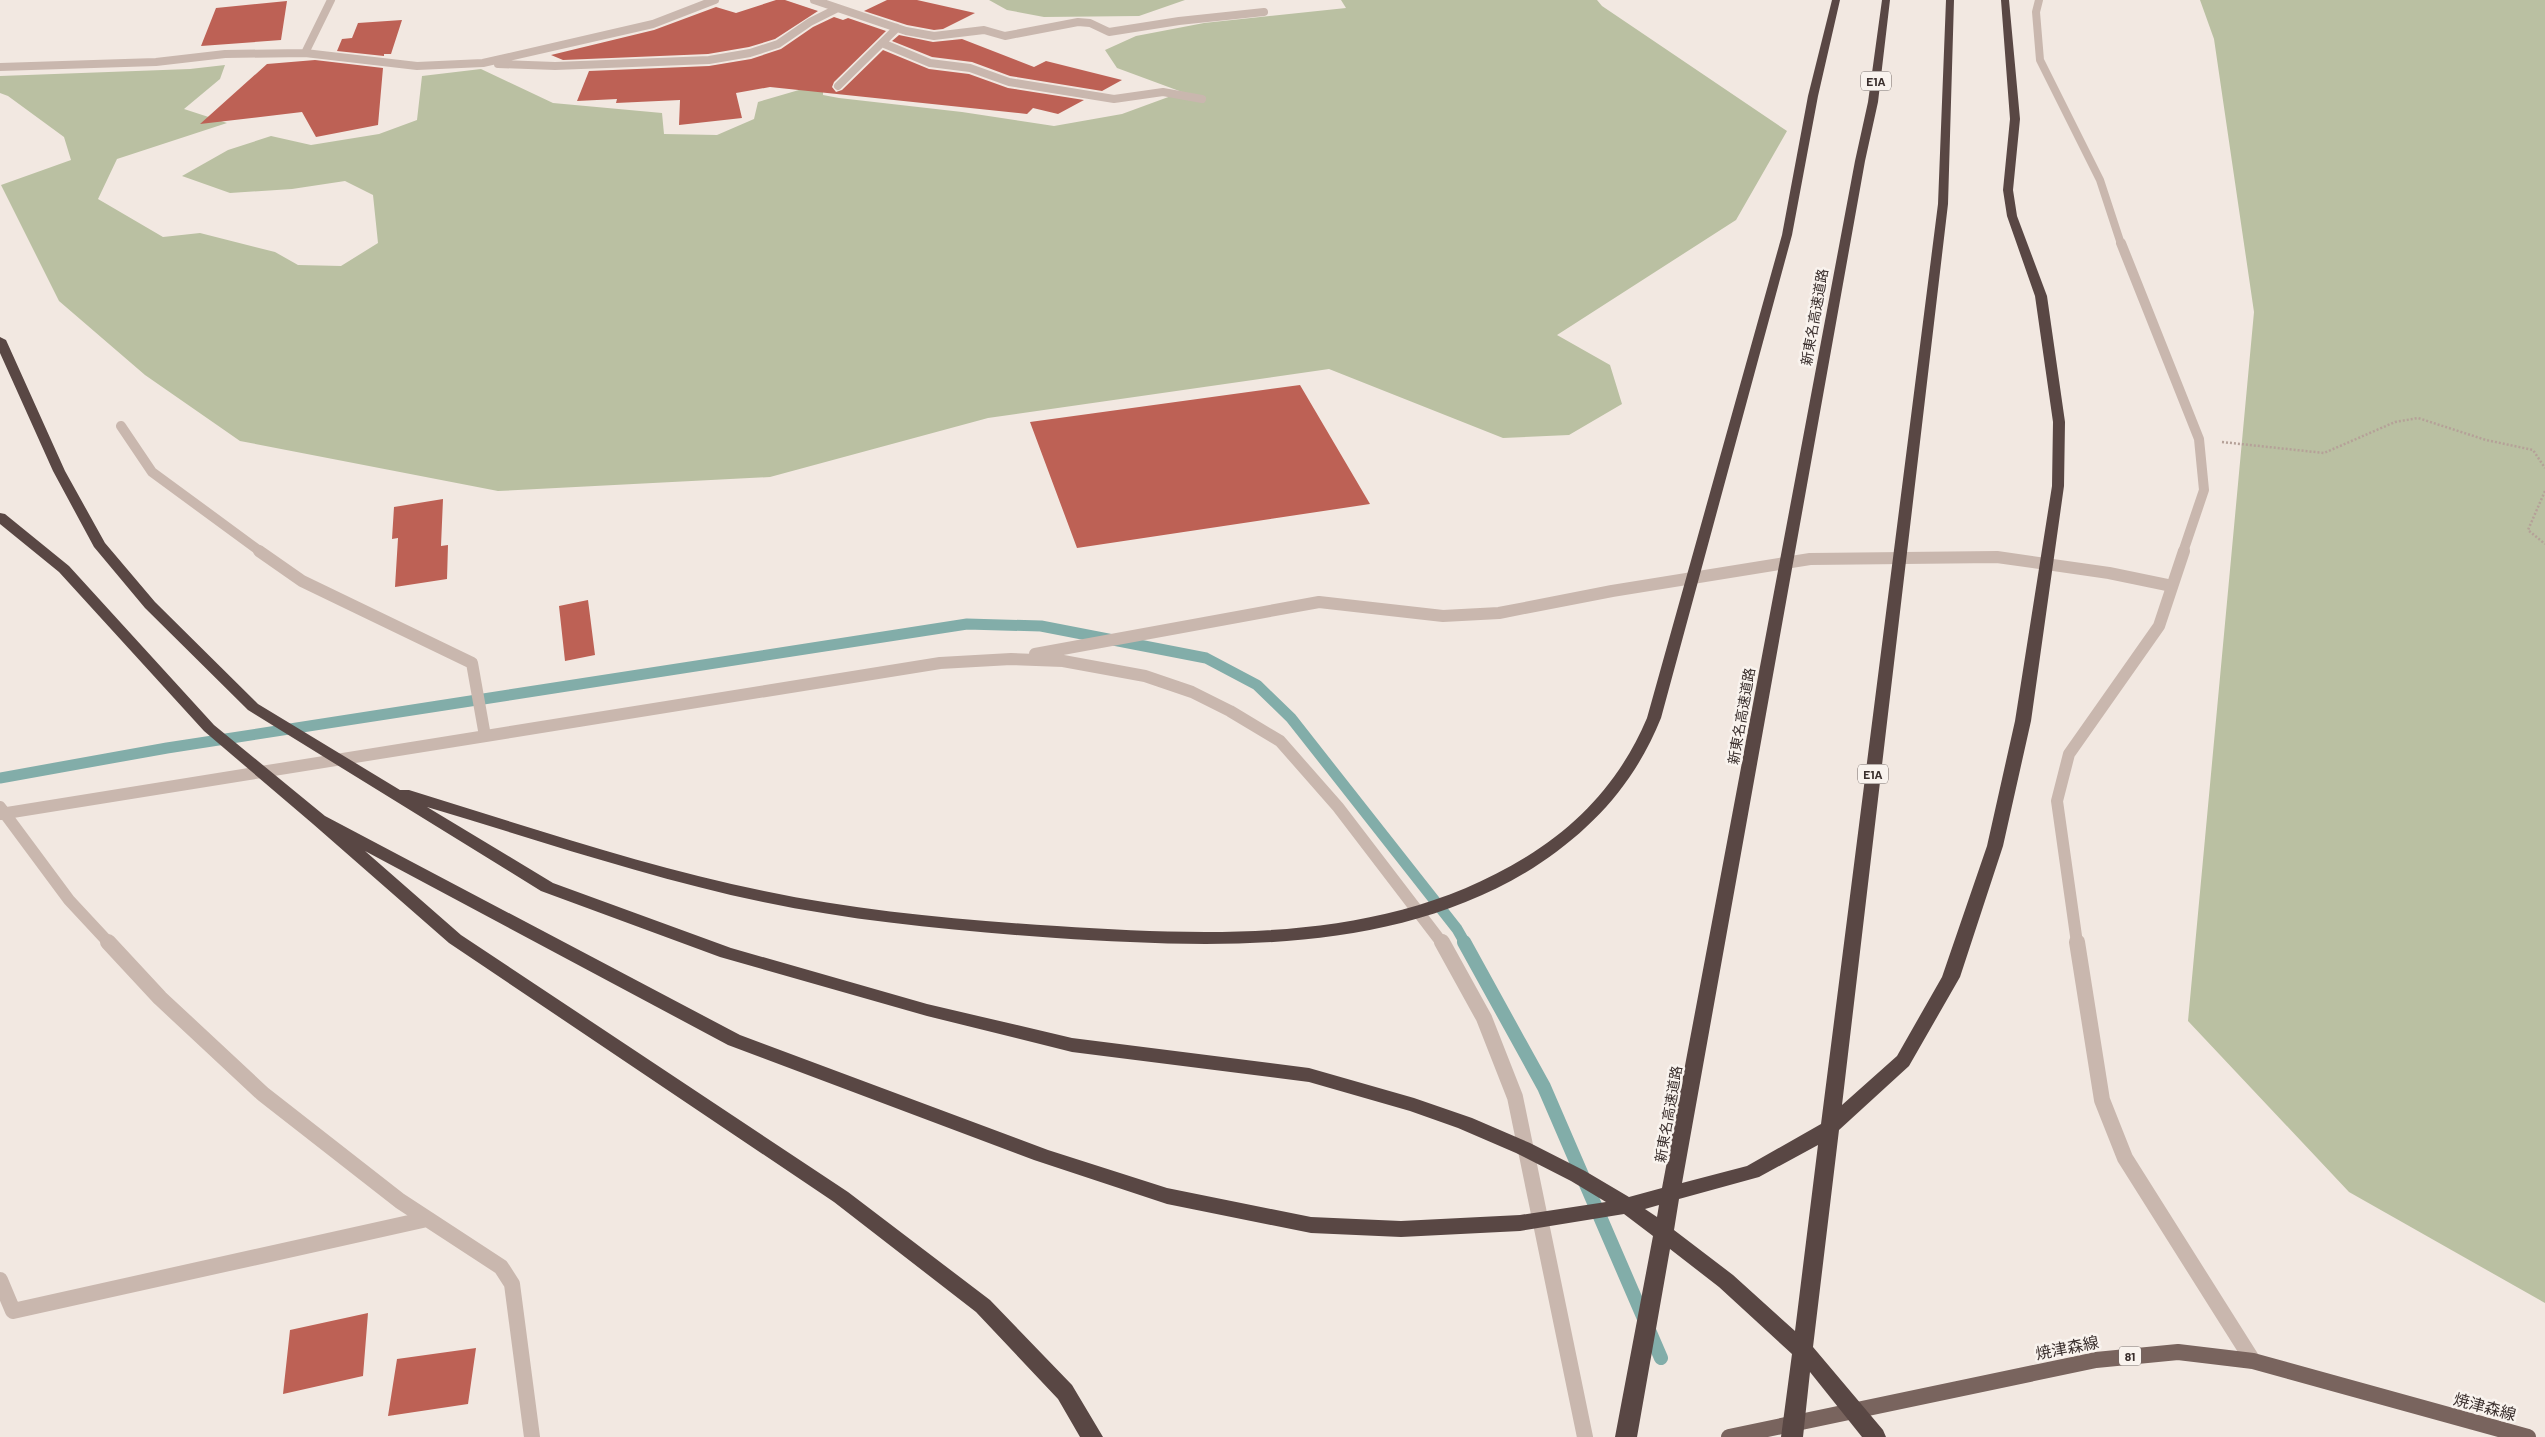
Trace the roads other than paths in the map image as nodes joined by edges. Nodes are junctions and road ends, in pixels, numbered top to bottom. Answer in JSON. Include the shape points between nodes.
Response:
{"nodes":[{"id":1,"x":331,"y":0,"type":"edge"},
{"id":2,"x":714,"y":0,"type":"edge"},
{"id":3,"x":814,"y":0,"type":"edge"},
{"id":4,"x":1836,"y":0,"type":"edge"},
{"id":5,"x":1886,"y":0,"type":"edge"},
{"id":6,"x":1950,"y":0,"type":"edge"},
{"id":7,"x":2005,"y":0,"type":"edge"},
{"id":8,"x":2039,"y":0,"type":"edge"},
{"id":9,"x":836,"y":9,"type":"junction"},
{"id":10,"x":1264,"y":12,"type":"dead end"},
{"id":11,"x":897,"y":28,"type":"junction"},
{"id":12,"x":882,"y":43,"type":"junction"},
{"id":13,"x":304,"y":53,"type":"junction"},
{"id":14,"x":483,"y":63,"type":"junction"},
{"id":15,"x":0,"y":67,"type":"edge"},
{"id":16,"x":838,"y":86,"type":"dead end"},
{"id":17,"x":1202,"y":99,"type":"dead end"},
{"id":18,"x":0,"y":340,"type":"edge"},
{"id":19,"x":121,"y":426,"type":"dead end"},
{"id":20,"x":0,"y":517,"type":"edge"},
{"id":21,"x":2172,"y":586,"type":"junction"},
{"id":22,"x":1011,"y":659,"type":"junction"},
{"id":23,"x":485,"y":736,"type":"junction"},
{"id":24,"x":382,"y":787,"type":"junction"},
{"id":25,"x":1,"y":811,"type":"edge"},
{"id":26,"x":319,"y":820,"type":"junction"},
{"id":27,"x":427,"y":1219,"type":"junction"},
{"id":28,"x":0,"y":1280,"type":"edge"},
{"id":29,"x":2253,"y":1361,"type":"junction"},
{"id":30,"x":532,"y":1437,"type":"edge"},
{"id":31,"x":1092,"y":1437,"type":"edge"},
{"id":32,"x":1585,"y":1437,"type":"edge"},
{"id":33,"x":1626,"y":1437,"type":"edge"},
{"id":34,"x":1729,"y":1437,"type":"edge"},
{"id":35,"x":1792,"y":1437,"type":"edge"},
{"id":36,"x":1875,"y":1437,"type":"edge"},
{"id":37,"x":2528,"y":1437,"type":"edge"}],
"edges":[{"from":1,"to":13,"type":"street"},
{"from":2,"to":14,"type":"street","via":[[653,24]]},
{"from":3,"to":9,"type":"street"},
{"from":4,"to":24,"type":"highway","via":[[1813,96],[1788,235],[1654,718],[1644,744],[1612,793],[1568,837],[1536,860],[1471,895],[1368,926],[1245,937],[1160,938],[979,926],[872,914],[766,897],[686,878]]},
{"from":5,"to":33,"type":"highway","name":"新東名高速道路","number":"E1A","via":[[1873,102]]},
{"from":6,"to":35,"type":"highway","number":"E1A","via":[[1943,204]]},
{"from":7,"to":26,"type":"highway","via":[[2015,119],[2008,190],[2012,216],[2041,296],[2059,422],[2058,486],[2023,721],[1994,846],[1951,977],[1903,1061],[1822,1134],[1752,1172],[1614,1209],[1520,1223],[1400,1229],[1311,1225],[1167,1196],[1041,1155],[725,1036]]},
{"from":8,"to":21,"type":"street","via":[[2036,12],[2040,60],[2100,180],[2126,258],[2199,439],[2204,490]]},
{"from":9,"to":11,"type":"street"},
{"from":9,"to":14,"type":"street","via":[[778,44],[709,60],[555,66]]},
{"from":10,"to":11,"type":"street","via":[[1109,32],[1090,23],[1078,22],[1004,36],[984,30],[934,36]]},
{"from":11,"to":12,"type":"street"},
{"from":12,"to":16,"type":"street"},
{"from":12,"to":17,"type":"street","via":[[911,58],[970,68],[1010,82],[1114,99],[1162,92]]},
{"from":13,"to":14,"type":"street","via":[[417,66]]},
{"from":13,"to":15,"type":"street","via":[[225,54],[156,62]]},
{"from":18,"to":24,"type":"highway","via":[[59,471],[99,544],[150,605],[253,707]]},
{"from":19,"to":23,"type":"street","via":[[152,472],[302,581],[472,663]]},
{"from":20,"to":26,"type":"highway","via":[[64,569],[209,728]]},
{"from":21,"to":22,"type":"street","via":[[1996,556],[1810,559],[1612,591],[1500,614],[1443,616],[1319,602]]},
{"from":21,"to":29,"type":"street","via":[[2159,626],[2069,754],[2057,801],[2102,1100],[2125,1158]]},
{"from":22,"to":23,"type":"street","via":[[940,663]]},
{"from":22,"to":32,"type":"street","via":[[1063,660],[1145,676],[1192,692],[1280,741],[1338,807],[1437,933],[1484,1018],[1515,1097]]},
{"from":23,"to":25,"type":"street"},
{"from":24,"to":36,"type":"highway","via":[[547,887],[726,953],[927,1010],[1072,1046],[1309,1075],[1414,1105],[1523,1148],[1624,1204],[1726,1281],[1814,1361]]},
{"from":25,"to":27,"type":"street","via":[[69,900],[160,998],[263,1094]]},
{"from":26,"to":31,"type":"highway","via":[[455,939],[841,1197],[984,1306],[1065,1392]]},
{"from":27,"to":28,"type":"street","via":[[14,1311]]},
{"from":27,"to":30,"type":"street","via":[[501,1268],[512,1284]]},
{"from":29,"to":34,"type":"main road","name":"焼津森線","number":"81","via":[[2178,1352],[2096,1360]]},
{"from":29,"to":37,"type":"main road","name":"焼津森線","number":"81"}]}
